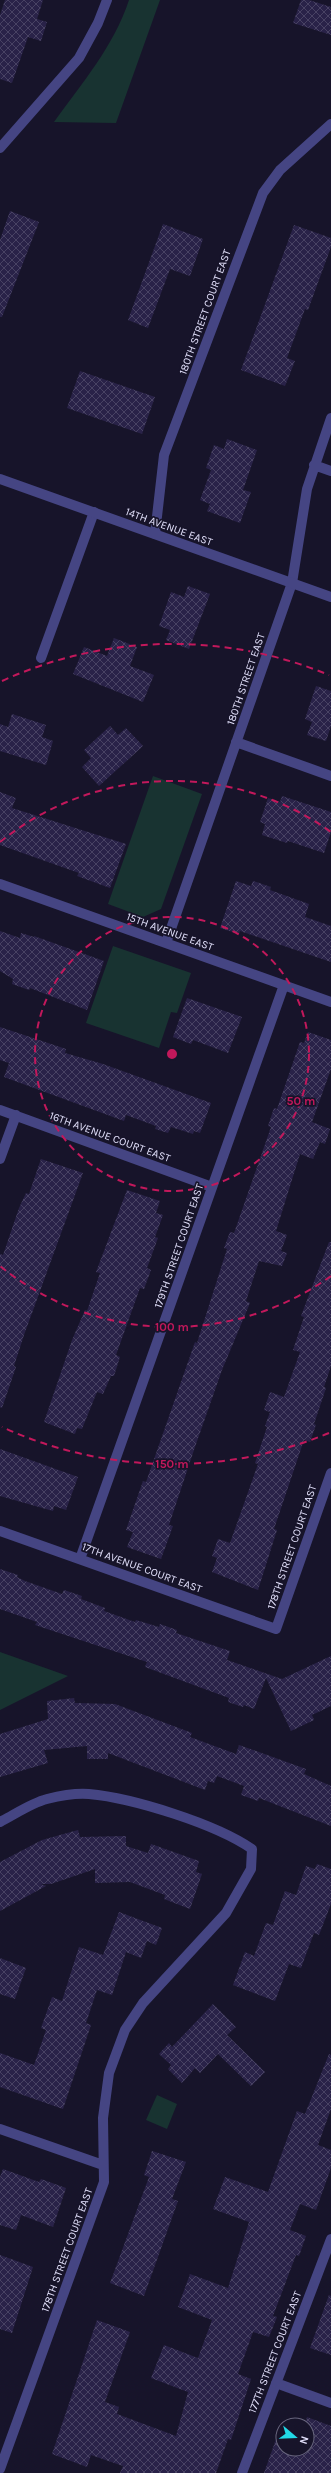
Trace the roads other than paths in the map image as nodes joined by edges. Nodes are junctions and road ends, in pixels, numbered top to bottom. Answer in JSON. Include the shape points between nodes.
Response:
{"nodes":[{"id":1,"x":107,"y":0,"type":"edge"},
{"id":2,"x":331,"y":124,"type":"edge"},
{"id":3,"x":0,"y":148,"type":"edge"},
{"id":4,"x":331,"y":418,"type":"edge"},
{"id":5,"x":314,"y":465,"type":"junction"},
{"id":6,"x":331,"y":471,"type":"edge"},
{"id":7,"x":0,"y":479,"type":"edge"},
{"id":8,"x":94,"y":512,"type":"junction"},
{"id":9,"x":155,"y":534,"type":"junction"},
{"id":10,"x":292,"y":583,"type":"junction"},
{"id":11,"x":331,"y":597,"type":"edge"},
{"id":12,"x":41,"y":658,"type":"dead end"},
{"id":13,"x":236,"y":742,"type":"junction"},
{"id":14,"x":331,"y":776,"type":"edge"},
{"id":15,"x":0,"y":884,"type":"edge"},
{"id":16,"x":166,"y":943,"type":"junction"},
{"id":17,"x":284,"y":986,"type":"junction"},
{"id":18,"x":331,"y":1002,"type":"edge"},
{"id":19,"x":0,"y":1110,"type":"edge"},
{"id":20,"x":16,"y":1115,"type":"junction"},
{"id":21,"x":0,"y":1159,"type":"edge"},
{"id":22,"x":212,"y":1187,"type":"junction"},
{"id":23,"x":331,"y":1472,"type":"edge"},
{"id":24,"x":0,"y":1531,"type":"edge"},
{"id":25,"x":80,"y":1559,"type":"junction"},
{"id":26,"x":276,"y":1629,"type":"joint"},
{"id":27,"x":0,"y":1822,"type":"edge"},
{"id":28,"x":0,"y":2129,"type":"edge"},
{"id":29,"x":104,"y":2165,"type":"junction"},
{"id":30,"x":331,"y":2239,"type":"edge"},
{"id":31,"x":276,"y":2383,"type":"junction"},
{"id":32,"x":331,"y":2403,"type":"edge"},
{"id":33,"x":0,"y":2469,"type":"edge"},
{"id":34,"x":242,"y":2473,"type":"edge"}],
"edges":[{"from":1,"to":3,"type":"street","via":[[79,58]]},
{"from":2,"to":9,"type":"street","name":"180TH STREET COURT EAST","via":[[280,170],[263,193],[164,455]]},
{"from":4,"to":5,"type":"street","name":"180TH STREET EAST"},
{"from":5,"to":6,"type":"street"},
{"from":5,"to":10,"type":"street","name":"180TH STREET EAST","via":[[306,496]]},
{"from":7,"to":8,"type":"street","name":"14TH AVENUE EAST"},
{"from":8,"to":9,"type":"street","name":"14TH AVENUE EAST"},
{"from":8,"to":12,"type":"street"},
{"from":9,"to":10,"type":"street","name":"14TH AVENUE EAST"},
{"from":10,"to":11,"type":"street","name":"14TH AVENUE EAST"},
{"from":10,"to":13,"type":"street","name":"180TH STREET EAST"},
{"from":13,"to":14,"type":"street"},
{"from":13,"to":16,"type":"street","name":"180TH STREET EAST"},
{"from":15,"to":16,"type":"street","name":"15TH AVENUE EAST"},
{"from":16,"to":17,"type":"street","name":"15TH AVENUE EAST"},
{"from":17,"to":18,"type":"street","name":"15TH AVENUE EAST"},
{"from":17,"to":22,"type":"street","name":"179TH STREET COURT EAST"},
{"from":19,"to":20,"type":"street","name":"16TH AVENUE COURT EAST"},
{"from":20,"to":21,"type":"street"},
{"from":20,"to":22,"type":"street","name":"16TH AVENUE COURT EAST"},
{"from":22,"to":25,"type":"street","name":"179TH STREET COURT EAST"},
{"from":23,"to":26,"type":"street","name":"178TH STREET COURT EAST"},
{"from":24,"to":25,"type":"street","name":"17TH AVENUE COURT EAST"},
{"from":25,"to":26,"type":"street","name":"17TH AVENUE COURT EAST"},
{"from":27,"to":29,"type":"street","name":"178TH STREET COURT EAST","via":[[46,1799],[87,1794],[135,1802],[219,1831],[238,1839],[252,1849],[253,1861],[243,1886],[226,1913],[144,2003],[125,2030],[109,2073],[103,2118]]},
{"from":28,"to":29,"type":"street"},
{"from":29,"to":33,"type":"street","name":"178TH STREET COURT EAST","via":[[104,2182]]},
{"from":30,"to":31,"type":"street","name":"177TH STREET COURT EAST"},
{"from":31,"to":32,"type":"street"},
{"from":31,"to":34,"type":"street","name":"177TH STREET COURT EAST"}]}
